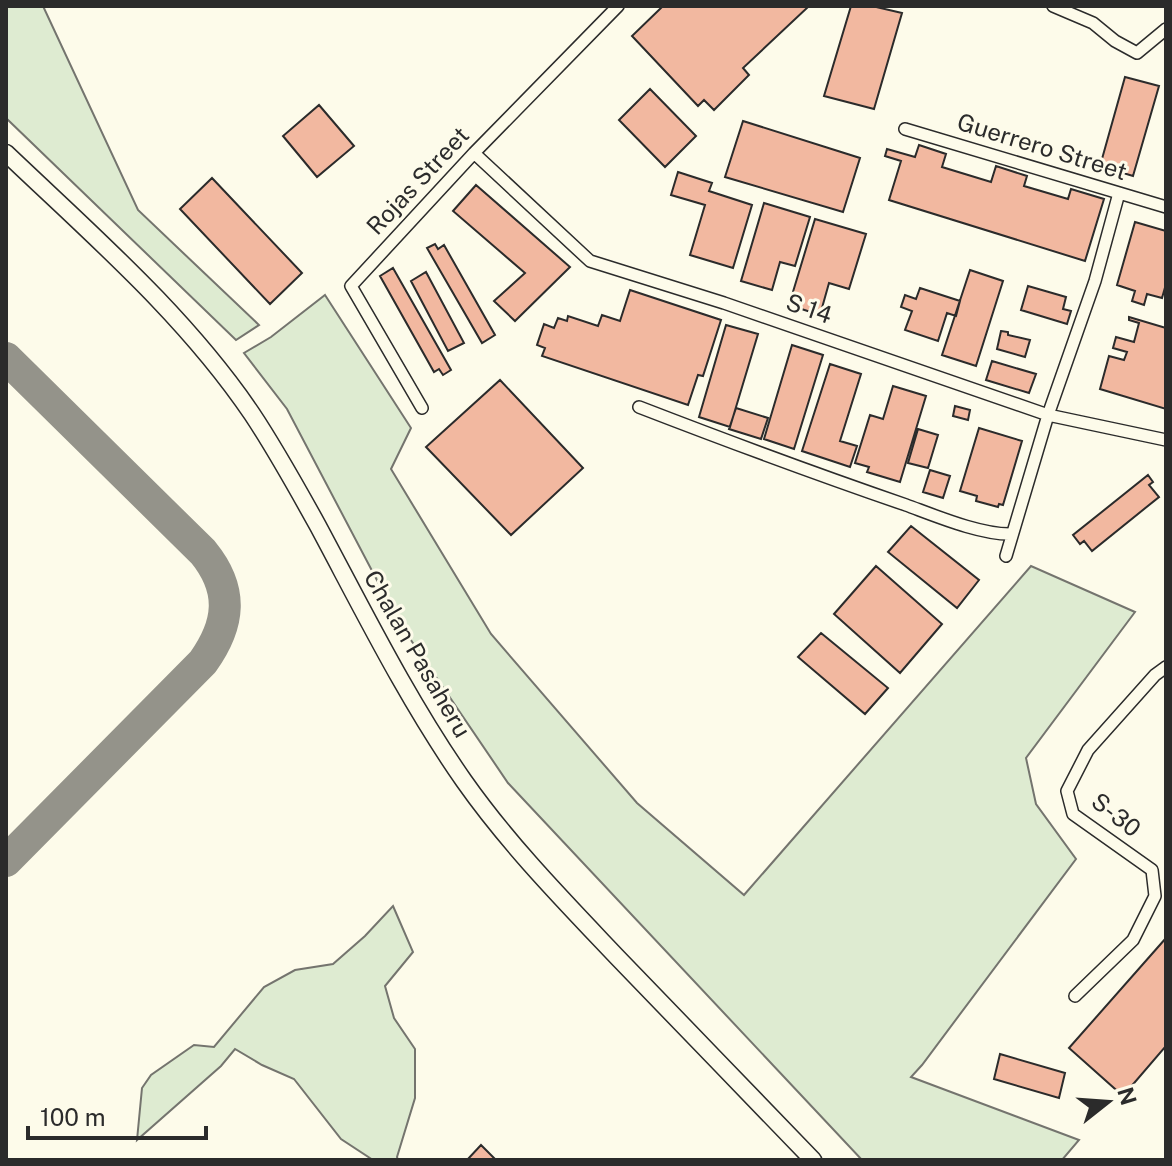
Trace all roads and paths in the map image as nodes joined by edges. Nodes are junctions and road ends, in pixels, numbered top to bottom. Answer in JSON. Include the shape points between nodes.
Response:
{"nodes":[{"id":1,"x":618,"y":6,"type":"edge"},
{"id":2,"x":1053,"y":6,"type":"edge"},
{"id":3,"x":1166,"y":29,"type":"edge"},
{"id":4,"x":905,"y":129,"type":"dead end"},
{"id":5,"x":6,"y":153,"type":"edge"},
{"id":6,"x":474,"y":153,"type":"junction"},
{"id":7,"x":1119,"y":193,"type":"junction"},
{"id":8,"x":1166,"y":207,"type":"edge"},
{"id":9,"x":639,"y":407,"type":"dead end"},
{"id":10,"x":422,"y":408,"type":"dead end"},
{"id":11,"x":1048,"y":415,"type":"junction"},
{"id":12,"x":1166,"y":440,"type":"edge"},
{"id":13,"x":1012,"y":534,"type":"junction"},
{"id":14,"x":1006,"y":556,"type":"dead end"},
{"id":15,"x":1166,"y":667,"type":"edge"},
{"id":16,"x":1155,"y":675,"type":"junction"},
{"id":17,"x":1166,"y":682,"type":"edge"},
{"id":18,"x":1075,"y":996,"type":"dead end"},
{"id":19,"x":813,"y":1160,"type":"edge"}],
"edges":[{"from":1,"to":6,"type":"street","name":"Rojas Street"},
{"from":2,"to":3,"type":"street","via":[[1093,23],[1137,53]]},
{"from":4,"to":7,"type":"street","name":"Guerrero Street"},
{"from":5,"to":19,"type":"main road","name":"Chalan Pasaheru","via":[[160,302],[234,388],[273,446],[425,720],[485,810],[541,877]]},
{"from":6,"to":10,"type":"street","name":"Rojas Street","via":[[351,286]]},
{"from":6,"to":11,"type":"street","name":"S 14","via":[[590,261]]},
{"from":7,"to":8,"type":"street","name":"Guerrero Street"},
{"from":7,"to":11,"type":"street"},
{"from":9,"to":13,"type":"street","via":[[957,523]]},
{"from":11,"to":12,"type":"street","name":"S 14"},
{"from":11,"to":13,"type":"street"},
{"from":13,"to":14,"type":"street"},
{"from":15,"to":16,"type":"street","name":"S-30"},
{"from":16,"to":17,"type":"street"},
{"from":16,"to":18,"type":"street","name":"S-30","via":[[1088,750],[1067,791],[1073,814],[1152,870],[1155,896],[1133,940]]}]}
